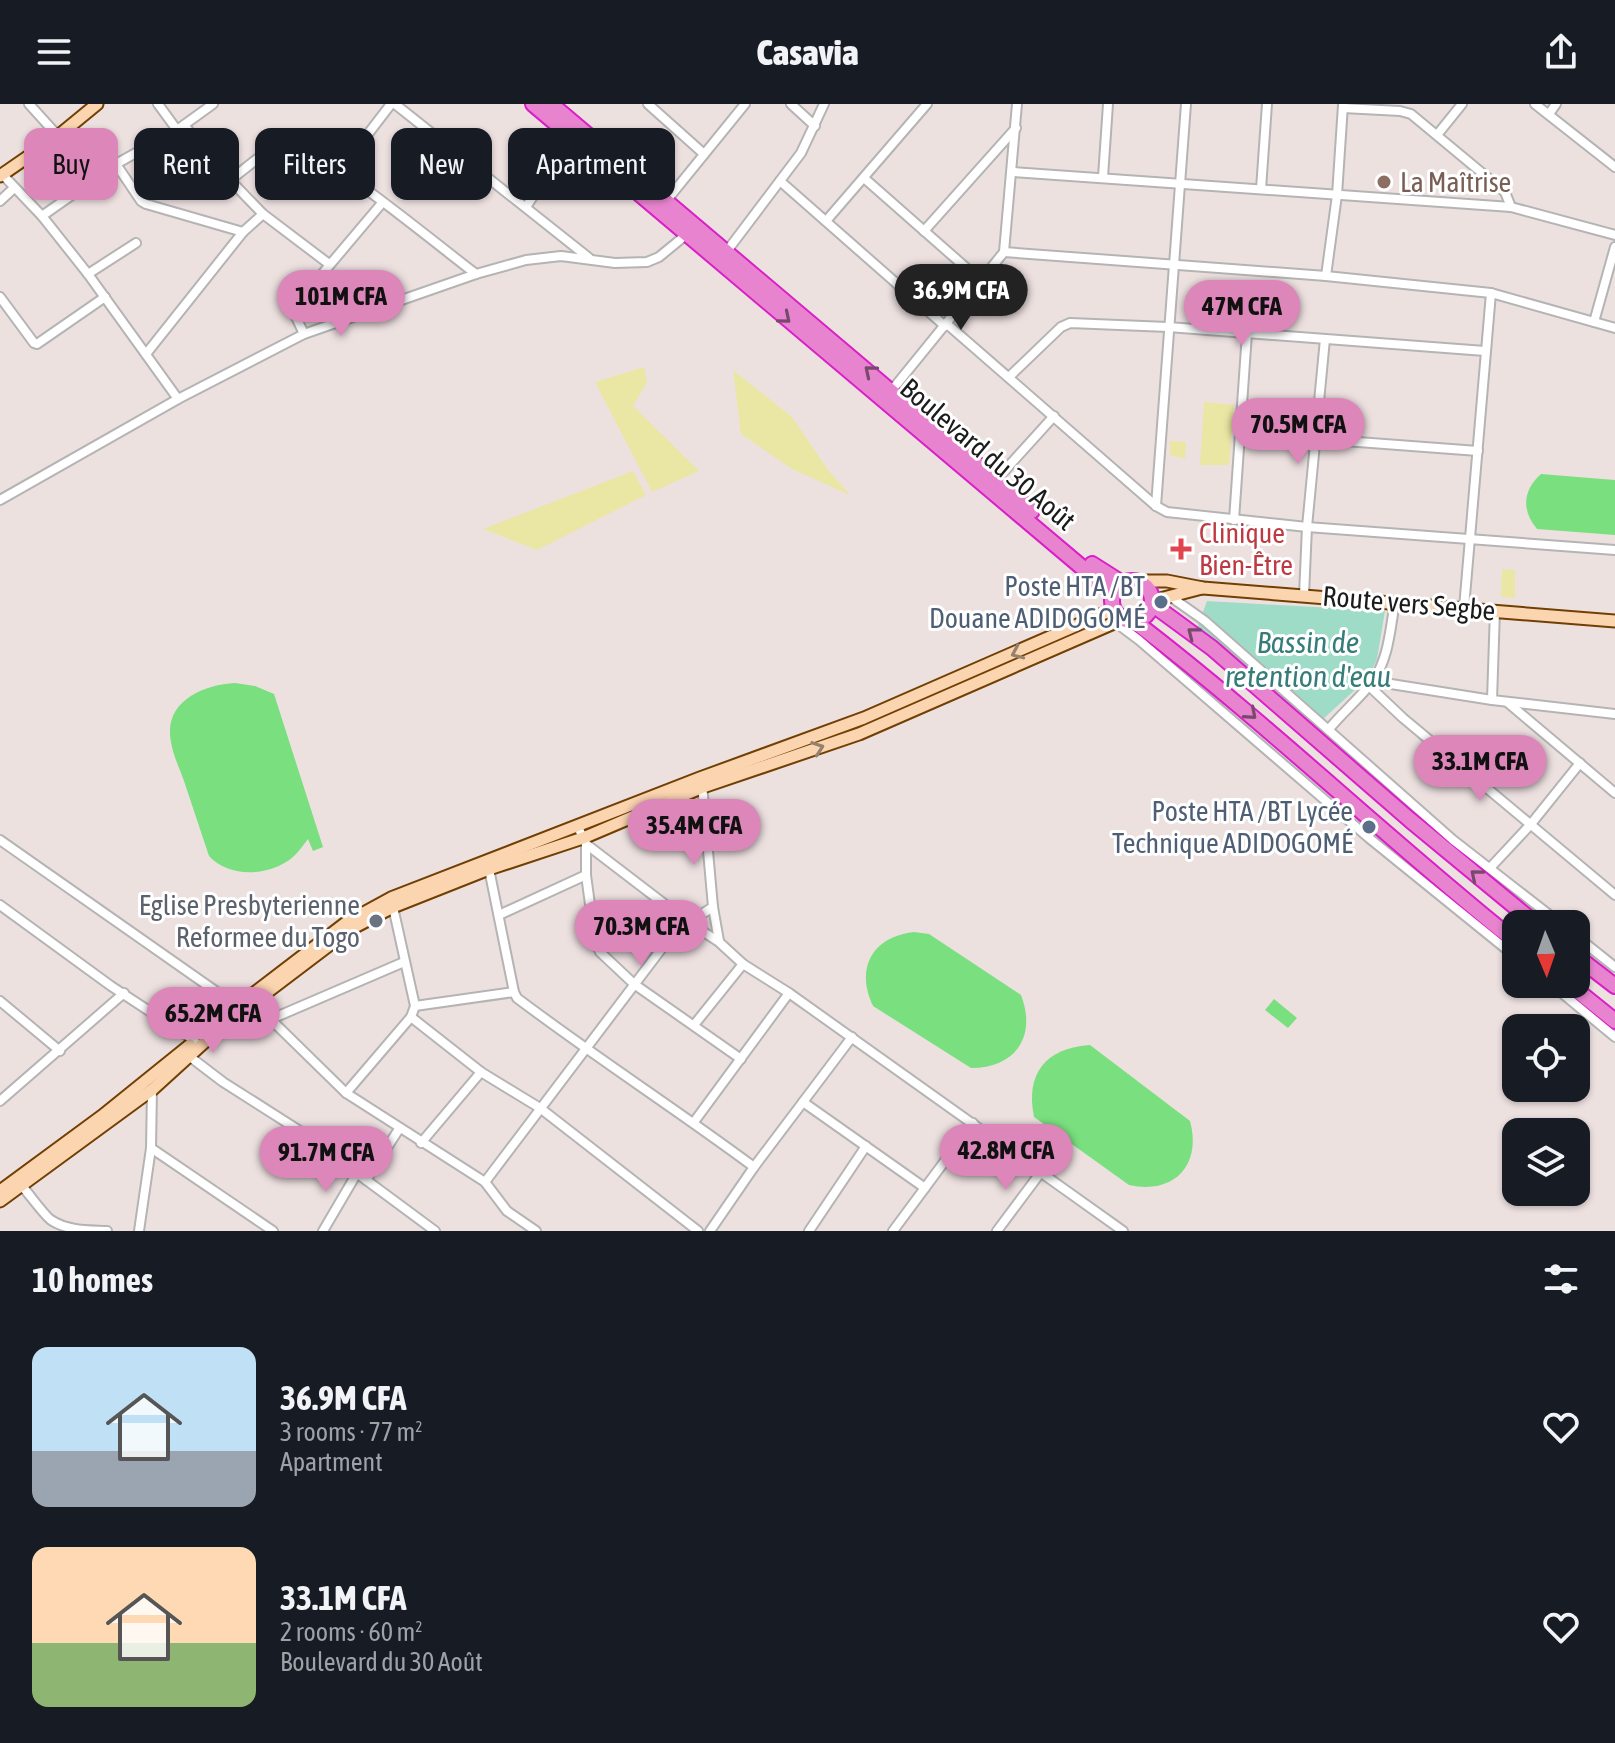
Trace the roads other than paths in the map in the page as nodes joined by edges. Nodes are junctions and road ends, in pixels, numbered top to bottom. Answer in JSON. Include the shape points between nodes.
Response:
{"nodes":[{"id":1,"x":29,"y":104,"type":"edge"},
{"id":2,"x":97,"y":104,"type":"edge"},
{"id":3,"x":158,"y":104,"type":"edge"},
{"id":4,"x":213,"y":104,"type":"edge"},
{"id":5,"x":393,"y":104,"type":"edge"},
{"id":6,"x":533,"y":104,"type":"edge"},
{"id":7,"x":551,"y":104,"type":"edge"},
{"id":8,"x":648,"y":104,"type":"edge"},
{"id":9,"x":745,"y":104,"type":"edge"},
{"id":10,"x":791,"y":104,"type":"edge"},
{"id":11,"x":824,"y":104,"type":"edge"},
{"id":12,"x":1017,"y":104,"type":"edge"},
{"id":13,"x":1108,"y":104,"type":"edge"},
{"id":14,"x":1186,"y":104,"type":"edge"},
{"id":15,"x":1267,"y":104,"type":"edge"},
{"id":16,"x":1462,"y":104,"type":"edge"},
{"id":17,"x":1535,"y":104,"type":"edge"},
{"id":18,"x":1556,"y":104,"type":"edge"},
{"id":19,"x":924,"y":105,"type":"edge"},
{"id":20,"x":1343,"y":106,"type":"edge"},
{"id":21,"x":1549,"y":114,"type":"junction"},
{"id":22,"x":815,"y":126,"type":"junction"},
{"id":23,"x":180,"y":127,"type":"junction"},
{"id":24,"x":51,"y":128,"type":"edge"},
{"id":25,"x":68,"y":128,"type":"edge"},
{"id":26,"x":374,"y":128,"type":"edge"},
{"id":27,"x":569,"y":128,"type":"edge"},
{"id":28,"x":572,"y":128,"type":"edge"},
{"id":29,"x":1016,"y":128,"type":"junction"},
{"id":30,"x":1437,"y":135,"type":"junction"},
{"id":31,"x":704,"y":154,"type":"junction"},
{"id":32,"x":24,"y":159,"type":"edge"},
{"id":33,"x":118,"y":163,"type":"edge"},
{"id":34,"x":118,"y":167,"type":"edge"},
{"id":35,"x":1615,"y":167,"type":"edge"},
{"id":36,"x":1013,"y":172,"type":"junction"},
{"id":37,"x":1,"y":175,"type":"edge"},
{"id":38,"x":1103,"y":177,"type":"junction"},
{"id":39,"x":864,"y":178,"type":"junction"},
{"id":40,"x":780,"y":181,"type":"junction"},
{"id":41,"x":1180,"y":183,"type":"junction"},
{"id":42,"x":14,"y":188,"type":"junction"},
{"id":43,"x":239,"y":189,"type":"edge"},
{"id":44,"x":1261,"y":189,"type":"junction"},
{"id":45,"x":1337,"y":195,"type":"junction"},
{"id":46,"x":375,"y":197,"type":"edge"},
{"id":47,"x":65,"y":200,"type":"edge"},
{"id":48,"x":531,"y":200,"type":"edge"},
{"id":49,"x":656,"y":200,"type":"edge"},
{"id":50,"x":0,"y":201,"type":"edge"},
{"id":51,"x":382,"y":203,"type":"junction"},
{"id":52,"x":662,"y":205,"type":"junction"},
{"id":53,"x":526,"y":207,"type":"junction"},
{"id":54,"x":1511,"y":207,"type":"junction"},
{"id":55,"x":263,"y":214,"type":"junction"},
{"id":56,"x":42,"y":216,"type":"junction"},
{"id":57,"x":826,"y":221,"type":"junction"},
{"id":58,"x":924,"y":231,"type":"junction"},
{"id":59,"x":243,"y":232,"type":"junction"},
{"id":60,"x":687,"y":234,"type":"junction"},
{"id":61,"x":1615,"y":235,"type":"edge"},
{"id":62,"x":136,"y":243,"type":"dead end"},
{"id":63,"x":1615,"y":247,"type":"edge"},
{"id":64,"x":727,"y":251,"type":"junction"},
{"id":65,"x":1004,"y":252,"type":"junction"},
{"id":66,"x":589,"y":259,"type":"junction"},
{"id":67,"x":329,"y":264,"type":"junction"},
{"id":68,"x":1172,"y":265,"type":"junction"},
{"id":69,"x":88,"y":274,"type":"junction"},
{"id":70,"x":476,"y":274,"type":"junction"},
{"id":71,"x":1326,"y":276,"type":"junction"},
{"id":72,"x":980,"y":280,"type":"junction"},
{"id":73,"x":753,"y":283,"type":"junction"},
{"id":74,"x":1491,"y":293,"type":"junction"},
{"id":75,"x":0,"y":297,"type":"edge"},
{"id":76,"x":105,"y":297,"type":"junction"},
{"id":77,"x":1594,"y":322,"type":"junction"},
{"id":78,"x":946,"y":325,"type":"junction"},
{"id":79,"x":1168,"y":327,"type":"junction"},
{"id":80,"x":1615,"y":328,"type":"edge"},
{"id":81,"x":1247,"y":333,"type":"junction"},
{"id":82,"x":304,"y":334,"type":"junction"},
{"id":83,"x":1325,"y":339,"type":"junction"},
{"id":84,"x":1485,"y":351,"type":"junction"},
{"id":85,"x":146,"y":354,"type":"junction"},
{"id":86,"x":1009,"y":377,"type":"junction"},
{"id":87,"x":892,"y":390,"type":"junction"},
{"id":88,"x":178,"y":399,"type":"junction"},
{"id":89,"x":1054,"y":416,"type":"junction"},
{"id":90,"x":1318,"y":439,"type":"junction"},
{"id":91,"x":1478,"y":451,"type":"junction"},
{"id":92,"x":996,"y":480,"type":"junction"},
{"id":93,"x":0,"y":500,"type":"edge"},
{"id":94,"x":1156,"y":506,"type":"junction"},
{"id":95,"x":1234,"y":520,"type":"junction"},
{"id":96,"x":1307,"y":527,"type":"junction"},
{"id":97,"x":1470,"y":540,"type":"junction"},
{"id":98,"x":1615,"y":550,"type":"edge"},
{"id":99,"x":1129,"y":582,"type":"junction"},
{"id":100,"x":1203,"y":588,"type":"junction"},
{"id":101,"x":1304,"y":595,"type":"junction"},
{"id":102,"x":1171,"y":597,"type":"junction"},
{"id":103,"x":1152,"y":602,"type":"junction"},
{"id":104,"x":1395,"y":602,"type":"junction"},
{"id":105,"x":1464,"y":608,"type":"junction"},
{"id":106,"x":1495,"y":610,"type":"junction"},
{"id":107,"x":1119,"y":614,"type":"junction"},
{"id":108,"x":1615,"y":621,"type":"edge"},
{"id":109,"x":1370,"y":683,"type":"junction"},
{"id":110,"x":1492,"y":700,"type":"junction"},
{"id":111,"x":1507,"y":701,"type":"junction"},
{"id":112,"x":1615,"y":714,"type":"edge"},
{"id":113,"x":1329,"y":729,"type":"junction"},
{"id":114,"x":1580,"y":763,"type":"junction"},
{"id":115,"x":701,"y":782,"type":"junction"},
{"id":116,"x":1615,"y":793,"type":"edge"},
{"id":117,"x":1531,"y":824,"type":"junction"},
{"id":118,"x":582,"y":836,"type":"junction"},
{"id":119,"x":0,"y":840,"type":"edge"},
{"id":120,"x":1436,"y":842,"type":"junction"},
{"id":121,"x":1418,"y":863,"type":"junction"},
{"id":122,"x":1490,"y":868,"type":"junction"},
{"id":123,"x":489,"y":869,"type":"junction"},
{"id":124,"x":586,"y":875,"type":"junction"},
{"id":125,"x":1615,"y":895,"type":"edge"},
{"id":126,"x":0,"y":905,"type":"edge"},
{"id":127,"x":393,"y":907,"type":"junction"},
{"id":128,"x":713,"y":907,"type":"junction"},
{"id":129,"x":1519,"y":910,"type":"edge"},
{"id":130,"x":1543,"y":910,"type":"edge"},
{"id":131,"x":499,"y":915,"type":"junction"},
{"id":132,"x":684,"y":919,"type":"junction"},
{"id":133,"x":1502,"y":931,"type":"edge"},
{"id":134,"x":719,"y":942,"type":"junction"},
{"id":135,"x":1502,"y":946,"type":"edge"},
{"id":136,"x":1590,"y":947,"type":"edge"},
{"id":137,"x":404,"y":962,"type":"junction"},
{"id":138,"x":743,"y":964,"type":"junction"},
{"id":139,"x":1590,"y":967,"type":"edge"},
{"id":140,"x":1615,"y":967,"type":"edge"},
{"id":141,"x":634,"y":984,"type":"junction"},
{"id":142,"x":1615,"y":986,"type":"edge"},
{"id":143,"x":514,"y":992,"type":"junction"},
{"id":144,"x":124,"y":993,"type":"junction"},
{"id":145,"x":789,"y":993,"type":"junction"},
{"id":146,"x":1568,"y":998,"type":"edge"},
{"id":147,"x":1586,"y":998,"type":"edge"},
{"id":148,"x":0,"y":1002,"type":"edge"},
{"id":149,"x":253,"y":1002,"type":"junction"},
{"id":150,"x":415,"y":1006,"type":"junction"},
{"id":151,"x":235,"y":1008,"type":"junction"},
{"id":152,"x":411,"y":1017,"type":"junction"},
{"id":153,"x":269,"y":1020,"type":"junction"},
{"id":154,"x":1615,"y":1021,"type":"edge"},
{"id":155,"x":694,"y":1025,"type":"junction"},
{"id":156,"x":852,"y":1037,"type":"junction"},
{"id":157,"x":1615,"y":1037,"type":"edge"},
{"id":158,"x":195,"y":1041,"type":"junction"},
{"id":159,"x":60,"y":1051,"type":"junction"},
{"id":160,"x":586,"y":1051,"type":"junction"},
{"id":161,"x":186,"y":1054,"type":"junction"},
{"id":162,"x":741,"y":1059,"type":"junction"},
{"id":163,"x":481,"y":1072,"type":"junction"},
{"id":164,"x":153,"y":1089,"type":"junction"},
{"id":165,"x":346,"y":1093,"type":"junction"},
{"id":166,"x":0,"y":1101,"type":"edge"},
{"id":167,"x":803,"y":1102,"type":"junction"},
{"id":168,"x":540,"y":1108,"type":"junction"},
{"id":169,"x":694,"y":1122,"type":"junction"},
{"id":170,"x":973,"y":1123,"type":"junction"},
{"id":171,"x":399,"y":1129,"type":"junction"},
{"id":172,"x":421,"y":1143,"type":"junction"},
{"id":173,"x":866,"y":1146,"type":"junction"},
{"id":174,"x":151,"y":1148,"type":"junction"},
{"id":175,"x":754,"y":1167,"type":"junction"},
{"id":176,"x":1041,"y":1172,"type":"junction"},
{"id":177,"x":357,"y":1173,"type":"junction"},
{"id":178,"x":366,"y":1180,"type":"junction"},
{"id":179,"x":485,"y":1182,"type":"junction"},
{"id":180,"x":22,"y":1186,"type":"junction"},
{"id":181,"x":925,"y":1188,"type":"junction"},
{"id":182,"x":0,"y":1191,"type":"edge"},
{"id":183,"x":0,"y":1201,"type":"edge"},
{"id":184,"x":50,"y":1220,"type":"junction"},
{"id":185,"x":47,"y":1231,"type":"edge"},
{"id":186,"x":107,"y":1231,"type":"edge"},
{"id":187,"x":139,"y":1231,"type":"edge"},
{"id":188,"x":273,"y":1231,"type":"edge"},
{"id":189,"x":323,"y":1231,"type":"edge"},
{"id":190,"x":435,"y":1231,"type":"edge"},
{"id":191,"x":536,"y":1231,"type":"edge"},
{"id":192,"x":698,"y":1231,"type":"edge"},
{"id":193,"x":710,"y":1231,"type":"edge"},
{"id":194,"x":809,"y":1231,"type":"edge"},
{"id":195,"x":893,"y":1231,"type":"edge"},
{"id":196,"x":997,"y":1231,"type":"edge"},
{"id":197,"x":1123,"y":1231,"type":"edge"}],
"edges":[{"from":1,"to":24,"type":"street"},
{"from":2,"to":25,"type":"main road"},
{"from":3,"to":23,"type":"street"},
{"from":4,"to":23,"type":"street"},
{"from":5,"to":26,"type":"street"},
{"from":5,"to":53,"type":"street"},
{"from":6,"to":27,"type":"highway","name":"Boulevard du 30 Août"},
{"from":7,"to":28,"type":"highway","name":"Boulevard du 30 Août"},
{"from":8,"to":31,"type":"street"},
{"from":9,"to":31,"type":"street"},
{"from":10,"to":22,"type":"street"},
{"from":11,"to":22,"type":"street"},
{"from":12,"to":29,"type":"street"},
{"from":13,"to":38,"type":"street"},
{"from":14,"to":41,"type":"street"},
{"from":15,"to":44,"type":"street"},
{"from":16,"to":30,"type":"street"},
{"from":17,"to":21,"type":"street"},
{"from":18,"to":21,"type":"street"},
{"from":19,"to":39,"type":"street"},
{"from":20,"to":30,"type":"street","via":[[1406,112]]},
{"from":20,"to":45,"type":"street"},
{"from":21,"to":35,"type":"street"},
{"from":22,"to":40,"type":"street"},
{"from":23,"to":33,"type":"street"},
{"from":29,"to":36,"type":"street"},
{"from":29,"to":58,"type":"street"},
{"from":30,"to":54,"type":"street","via":[[1505,192]]},
{"from":31,"to":52,"type":"street"},
{"from":32,"to":37,"type":"main road"},
{"from":34,"to":59,"type":"street","via":[[143,203]]},
{"from":36,"to":38,"type":"street"},
{"from":36,"to":65,"type":"street"},
{"from":37,"to":42,"type":"street"},
{"from":38,"to":41,"type":"street"},
{"from":39,"to":57,"type":"street"},
{"from":39,"to":58,"type":"street"},
{"from":40,"to":57,"type":"street"},
{"from":40,"to":64,"type":"street"},
{"from":41,"to":44,"type":"street"},
{"from":41,"to":68,"type":"street"},
{"from":42,"to":50,"type":"street"},
{"from":42,"to":56,"type":"street"},
{"from":43,"to":55,"type":"street"},
{"from":44,"to":45,"type":"street"},
{"from":45,"to":54,"type":"street"},
{"from":45,"to":71,"type":"street"},
{"from":46,"to":51,"type":"street"},
{"from":47,"to":56,"type":"street"},
{"from":48,"to":53,"type":"street"},
{"from":49,"to":52,"type":"highway","name":"Boulevard du 30 Août"},
{"from":51,"to":67,"type":"street"},
{"from":51,"to":70,"type":"street"},
{"from":52,"to":60,"type":"highway","name":"Boulevard du 30 Août"},
{"from":52,"to":64,"type":"highway","name":"Boulevard du 30 Août"},
{"from":53,"to":66,"type":"street"},
{"from":54,"to":61,"type":"street"},
{"from":55,"to":59,"type":"street"},
{"from":55,"to":67,"type":"street"},
{"from":56,"to":69,"type":"street"},
{"from":57,"to":78,"type":"street"},
{"from":58,"to":72,"type":"street"},
{"from":59,"to":85,"type":"street"},
{"from":60,"to":66,"type":"street","via":[[647,262]]},
{"from":60,"to":73,"type":"highway","name":"Boulevard du 30 Août"},
{"from":62,"to":69,"type":"street"},
{"from":63,"to":77,"type":"street"},
{"from":64,"to":73,"type":"highway","name":"Boulevard du 30 Août"},
{"from":65,"to":68,"type":"street"},
{"from":65,"to":72,"type":"street"},
{"from":66,"to":70,"type":"street","via":[[543,257]]},
{"from":67,"to":82,"type":"street","via":[[296,305]]},
{"from":68,"to":71,"type":"street"},
{"from":68,"to":79,"type":"street"},
{"from":69,"to":76,"type":"street"},
{"from":70,"to":82,"type":"street"},
{"from":71,"to":74,"type":"street"},
{"from":72,"to":78,"type":"street"},
{"from":87,"to":73,"type":"highway","name":"Boulevard du 30 Août","one_way":true},
{"from":73,"to":107,"type":"highway","name":"Boulevard du 30 Août","one_way":true,"via":[[1110,591]]},
{"from":74,"to":77,"type":"street"},
{"from":74,"to":84,"type":"street"},
{"from":75,"to":76,"type":"street","via":[[37,344]]},
{"from":76,"to":85,"type":"street"},
{"from":77,"to":80,"type":"street"},
{"from":78,"to":86,"type":"street"},
{"from":78,"to":87,"type":"street"},
{"from":79,"to":81,"type":"street"},
{"from":79,"to":86,"type":"street","via":[[1065,324]]},
{"from":79,"to":94,"type":"street"},
{"from":81,"to":83,"type":"street"},
{"from":81,"to":95,"type":"street"},
{"from":82,"to":88,"type":"street"},
{"from":83,"to":84,"type":"street"},
{"from":83,"to":90,"type":"street"},
{"from":84,"to":91,"type":"street"},
{"from":85,"to":88,"type":"street"},
{"from":86,"to":89,"type":"street"},
{"from":87,"to":92,"type":"highway","name":"Boulevard du 30 Août"},
{"from":88,"to":93,"type":"street"},
{"from":89,"to":92,"type":"street"},
{"from":89,"to":94,"type":"street"},
{"from":90,"to":91,"type":"street"},
{"from":90,"to":96,"type":"street"},
{"from":91,"to":97,"type":"street"},
{"from":92,"to":99,"type":"highway","name":"Boulevard du 30 Août","via":[[1093,564]]},
{"from":94,"to":95,"type":"street"},
{"from":95,"to":96,"type":"street"},
{"from":96,"to":97,"type":"street"},
{"from":96,"to":101,"type":"street"},
{"from":97,"to":98,"type":"street"},
{"from":97,"to":105,"type":"street"},
{"from":99,"to":100,"type":"main road","name":"Route vers Segbe","via":[[1167,581]]},
{"from":99,"to":103,"type":"highway","name":"Boulevard du 30 Août","via":[[1146,587]]},
{"from":99,"to":107,"type":"highway"},
{"from":100,"to":101,"type":"main road","name":"Route vers Segbe"},
{"from":100,"to":102,"type":"main road","name":"Route vers Segbe"},
{"from":101,"to":104,"type":"main road","name":"Route vers Segbe"},
{"from":102,"to":103,"type":"main road","name":"Route vers Segbe"},
{"from":102,"to":113,"type":"street"},
{"from":103,"to":107,"type":"highway","via":[[1146,615]]},
{"from":120,"to":103,"type":"highway","one_way":true},
{"from":104,"to":105,"type":"main road","name":"Route vers Segbe"},
{"from":104,"to":109,"type":"street","via":[[1387,650]]},
{"from":105,"to":106,"type":"main road","name":"Route vers Segbe"},
{"from":106,"to":108,"type":"main road","name":"Route vers Segbe"},
{"from":106,"to":110,"type":"street"},
{"from":107,"to":115,"type":"main road"},
{"from":107,"to":121,"type":"highway","name":"Boulevard du 30 Août","one_way":true,"via":[[1245,709]]},
{"from":107,"to":135,"type":"street","via":[[1139,640]]},
{"from":109,"to":110,"type":"street"},
{"from":109,"to":113,"type":"street"},
{"from":109,"to":117,"type":"street","via":[[1403,718]]},
{"from":110,"to":111,"type":"street"},
{"from":111,"to":112,"type":"street"},
{"from":111,"to":114,"type":"street"},
{"from":113,"to":122,"type":"street"},
{"from":114,"to":116,"type":"street"},
{"from":114,"to":117,"type":"street"},
{"from":115,"to":118,"type":"main road"},
{"from":115,"to":128,"type":"street"},
{"from":117,"to":122,"type":"street"},
{"from":117,"to":125,"type":"street"},
{"from":118,"to":123,"type":"main road"},
{"from":118,"to":124,"type":"street"},
{"from":118,"to":132,"type":"street"},
{"from":118,"to":151,"type":"main road","via":[[380,904],[347,922]]},
{"from":119,"to":151,"type":"street"},
{"from":120,"to":121,"type":"highway"},
{"from":129,"to":120,"type":"highway","one_way":true},
{"from":121,"to":133,"type":"highway","name":"Boulevard du 30 Août"},
{"from":122,"to":130,"type":"street"},
{"from":123,"to":127,"type":"main road"},
{"from":123,"to":131,"type":"street"},
{"from":124,"to":131,"type":"street"},
{"from":124,"to":141,"type":"street","via":[[597,947]]},
{"from":126,"to":144,"type":"street"},
{"from":127,"to":137,"type":"street"},
{"from":127,"to":149,"type":"main road","via":[[349,930]]},
{"from":128,"to":132,"type":"street"},
{"from":128,"to":134,"type":"street"},
{"from":131,"to":143,"type":"street"},
{"from":132,"to":134,"type":"street"},
{"from":132,"to":141,"type":"street"},
{"from":134,"to":138,"type":"street"},
{"from":136,"to":140,"type":"street"},
{"from":137,"to":150,"type":"street"},
{"from":137,"to":153,"type":"street"},
{"from":138,"to":145,"type":"street"},
{"from":138,"to":155,"type":"street"},
{"from":139,"to":142,"type":"highway"},
{"from":141,"to":155,"type":"street"},
{"from":141,"to":160,"type":"street"},
{"from":143,"to":150,"type":"street"},
{"from":143,"to":160,"type":"street"},
{"from":144,"to":158,"type":"street"},
{"from":144,"to":159,"type":"street"},
{"from":145,"to":156,"type":"street"},
{"from":145,"to":162,"type":"street"},
{"from":146,"to":157,"type":"street"},
{"from":147,"to":154,"type":"highway"},
{"from":148,"to":159,"type":"street"},
{"from":149,"to":153,"type":"street"},
{"from":149,"to":161,"type":"main road"},
{"from":150,"to":152,"type":"street"},
{"from":151,"to":158,"type":"main road"},
{"from":152,"to":163,"type":"street"},
{"from":152,"to":165,"type":"street"},
{"from":153,"to":165,"type":"street"},
{"from":155,"to":162,"type":"street"},
{"from":156,"to":167,"type":"street"},
{"from":156,"to":170,"type":"street"},
{"from":158,"to":161,"type":"main road"},
{"from":159,"to":166,"type":"street"},
{"from":160,"to":168,"type":"street"},
{"from":160,"to":169,"type":"street"},
{"from":161,"to":164,"type":"main road"},
{"from":161,"to":177,"type":"street"},
{"from":161,"to":182,"type":"main road"},
{"from":162,"to":169,"type":"street"},
{"from":163,"to":168,"type":"street"},
{"from":163,"to":172,"type":"street"},
{"from":164,"to":174,"type":"street"},
{"from":164,"to":180,"type":"main road"},
{"from":165,"to":171,"type":"street"},
{"from":167,"to":173,"type":"street"},
{"from":167,"to":175,"type":"street"},
{"from":168,"to":179,"type":"street"},
{"from":168,"to":192,"type":"street"},
{"from":169,"to":175,"type":"street"},
{"from":170,"to":176,"type":"street"},
{"from":170,"to":181,"type":"street"},
{"from":171,"to":172,"type":"street"},
{"from":171,"to":178,"type":"street"},
{"from":172,"to":179,"type":"street"},
{"from":173,"to":181,"type":"street"},
{"from":173,"to":194,"type":"street"},
{"from":174,"to":187,"type":"street"},
{"from":174,"to":188,"type":"street"},
{"from":175,"to":193,"type":"street"},
{"from":176,"to":196,"type":"street"},
{"from":176,"to":197,"type":"street"},
{"from":177,"to":178,"type":"street"},
{"from":177,"to":189,"type":"street"},
{"from":178,"to":190,"type":"street"},
{"from":179,"to":191,"type":"street","via":[[507,1211]]},
{"from":180,"to":183,"type":"main road"},
{"from":180,"to":184,"type":"street"},
{"from":181,"to":195,"type":"street"},
{"from":184,"to":185,"type":"street"},
{"from":184,"to":186,"type":"street","via":[[77,1230]]}]}
